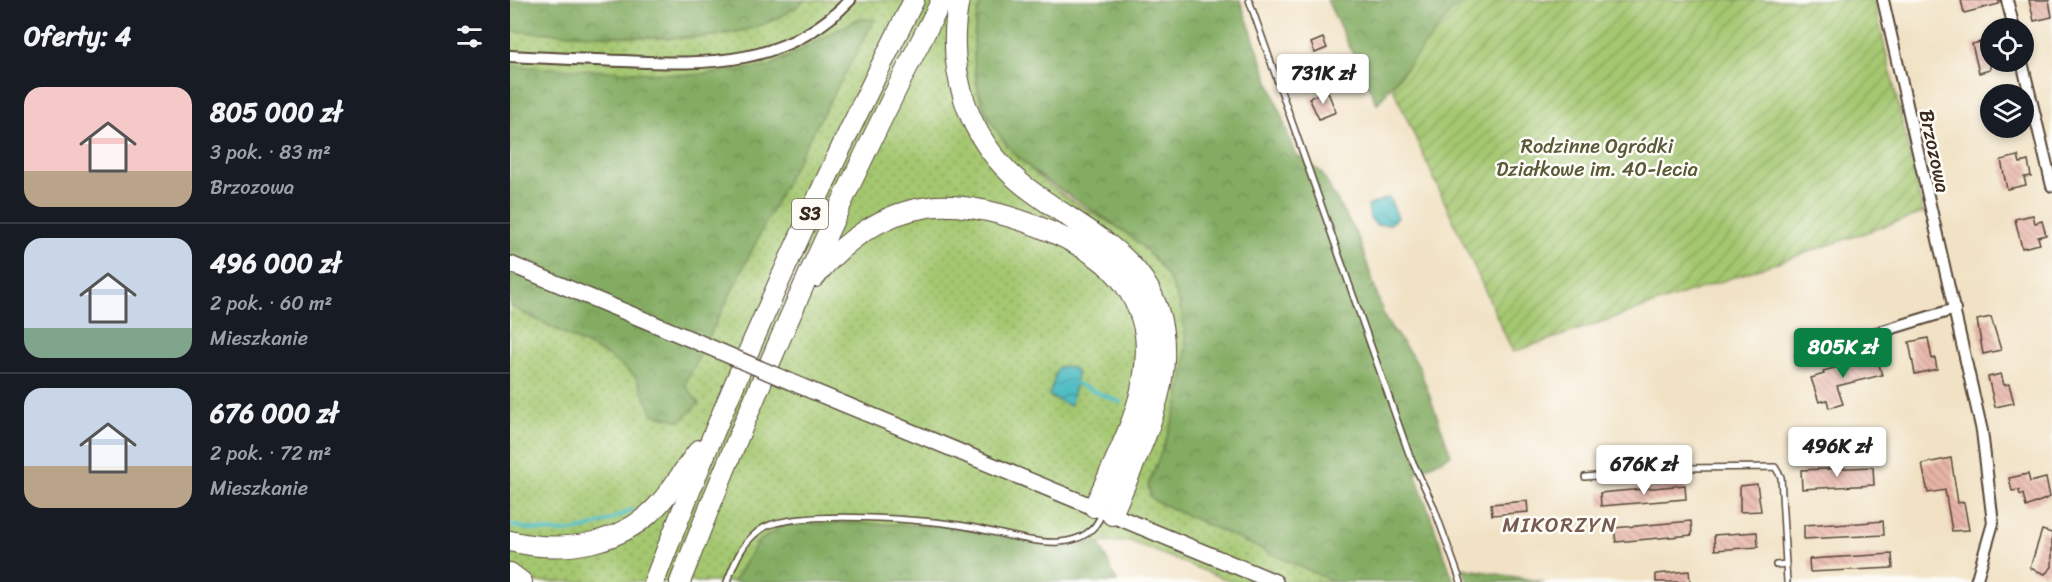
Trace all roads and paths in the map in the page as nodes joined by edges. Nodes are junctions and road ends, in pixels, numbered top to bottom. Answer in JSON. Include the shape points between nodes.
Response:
{"nodes":[{"id":1,"x":850,"y":0,"type":"edge"},
{"id":2,"x":914,"y":0,"type":"edge"},
{"id":3,"x":942,"y":0,"type":"edge"},
{"id":4,"x":959,"y":0,"type":"edge"},
{"id":5,"x":1249,"y":0,"type":"edge"},
{"id":6,"x":1883,"y":0,"type":"edge"},
{"id":7,"x":2007,"y":0,"type":"edge"},
{"id":8,"x":2012,"y":18,"type":"edge"},
{"id":9,"x":510,"y":56,"type":"edge"},
{"id":10,"x":2024,"y":72,"type":"edge"},
{"id":11,"x":2052,"y":186,"type":"edge"},
{"id":12,"x":510,"y":264,"type":"edge"},
{"id":13,"x":1955,"y":309,"type":"junction"},
{"id":14,"x":792,"y":310,"type":"junction"},
{"id":15,"x":1801,"y":356,"type":"dead end"},
{"id":16,"x":713,"y":432,"type":"junction"},
{"id":17,"x":1585,"y":477,"type":"dead end"},
{"id":18,"x":1791,"y":505,"type":"dead end"},
{"id":19,"x":1783,"y":506,"type":"junction"},
{"id":20,"x":1103,"y":511,"type":"junction"},
{"id":21,"x":510,"y":541,"type":"edge"},
{"id":22,"x":1786,"y":564,"type":"junction"},
{"id":23,"x":1776,"y":565,"type":"dead end"},
{"id":24,"x":510,"y":573,"type":"edge"},
{"id":25,"x":522,"y":582,"type":"edge"},
{"id":26,"x":654,"y":582,"type":"edge"},
{"id":27,"x":680,"y":582,"type":"edge"},
{"id":28,"x":726,"y":582,"type":"edge"},
{"id":29,"x":1275,"y":582,"type":"edge"},
{"id":30,"x":1461,"y":582,"type":"edge"},
{"id":31,"x":1787,"y":582,"type":"edge"},
{"id":32,"x":1976,"y":582,"type":"edge"}],
"edges":[{"from":1,"to":9,"type":"street","via":[[796,41],[720,62],[679,64]]},
{"from":2,"to":16,"type":"highway","number":"S3","via":[[779,279]]},
{"from":3,"to":14,"type":"highway","number":"S3"},
{"from":4,"to":20,"type":"highway","via":[[954,45],[957,73],[979,134],[1019,182],[1119,251],[1143,278],[1158,309],[1165,359],[1160,391]]},
{"from":5,"to":30,"type":"lane","via":[[1409,454],[1433,505]]},
{"from":6,"to":13,"type":"street","name":"Brzozowa"},
{"from":7,"to":8,"type":"street"},
{"from":10,"to":11,"type":"street"},
{"from":12,"to":20,"type":"main road","bridge":true},
{"from":13,"to":15,"type":"street"},
{"from":13,"to":32,"type":"street","name":"Brzozowa","via":[[1982,431],[1993,504],[1993,523]]},
{"from":14,"to":20,"type":"highway","via":[[823,267],[857,236],[893,216],[929,206],[962,206],[992,212],[1050,233],[1096,256],[1120,279],[1137,307],[1145,335],[1146,360]]},
{"from":14,"to":27,"type":"highway","number":"S3"},
{"from":16,"to":21,"type":"highway","via":[[658,505],[624,530],[597,542],[568,547]]},
{"from":16,"to":26,"type":"highway","number":"S3"},
{"from":17,"to":19,"type":"lane","via":[[1684,468],[1769,466],[1779,471]]},
{"from":18,"to":19,"type":"lane"},
{"from":19,"to":22,"type":"lane"},
{"from":20,"to":28,"type":"lane","via":[[1090,532],[1059,542],[946,523],[783,520],[751,538]]},
{"from":20,"to":29,"type":"main road"},
{"from":22,"to":23,"type":"lane"},
{"from":22,"to":31,"type":"lane"},
{"from":24,"to":25,"type":"highway"}]}
